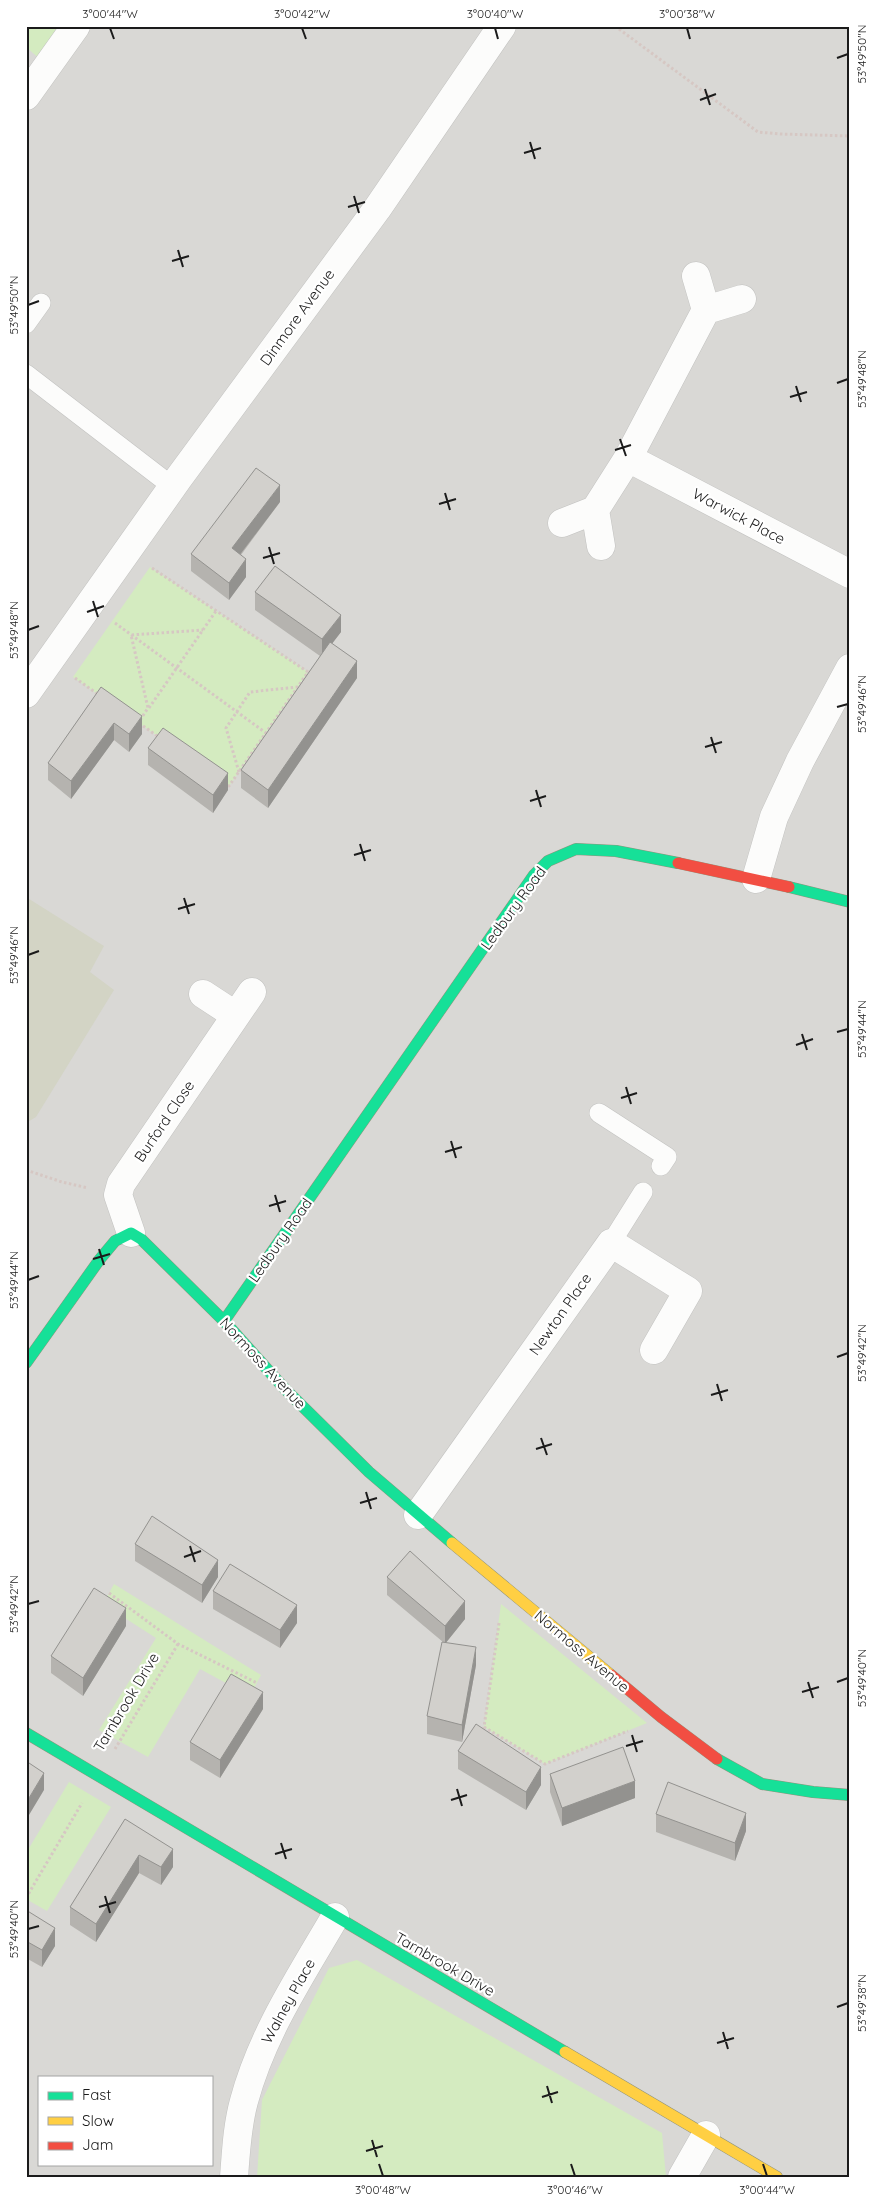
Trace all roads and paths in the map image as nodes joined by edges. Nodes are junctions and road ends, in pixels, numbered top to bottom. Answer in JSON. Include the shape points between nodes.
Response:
{"nodes":[{"id":1,"x":76,"y":26,"type":"edge"},
{"id":2,"x":502,"y":26,"type":"edge"},
{"id":3,"x":615,"y":26,"type":"edge"},
{"id":4,"x":26,"y":96,"type":"edge"},
{"id":5,"x":850,"y":136,"type":"edge"},
{"id":6,"x":696,"y":276,"type":"dead end"},
{"id":7,"x":742,"y":299,"type":"dead end"},
{"id":8,"x":41,"y":303,"type":"dead end"},
{"id":9,"x":706,"y":310,"type":"junction"},
{"id":10,"x":26,"y":324,"type":"edge"},
{"id":11,"x":26,"y":374,"type":"edge"},
{"id":12,"x":628,"y":458,"type":"junction"},
{"id":13,"x":173,"y":487,"type":"junction"},
{"id":14,"x":595,"y":510,"type":"junction"},
{"id":15,"x":562,"y":523,"type":"dead end"},
{"id":16,"x":601,"y":546,"type":"dead end"},
{"id":17,"x":127,"y":552,"type":"junction"},
{"id":18,"x":850,"y":574,"type":"edge"},
{"id":19,"x":90,"y":605,"type":"junction"},
{"id":20,"x":216,"y":611,"type":"junction"},
{"id":21,"x":203,"y":630,"type":"junction"},
{"id":22,"x":131,"y":635,"type":"junction"},
{"id":23,"x":50,"y":660,"type":"junction"},
{"id":24,"x":177,"y":668,"type":"junction"},
{"id":25,"x":850,"y":668,"type":"edge"},
{"id":26,"x":298,"y":687,"type":"junction"},
{"id":27,"x":26,"y":694,"type":"edge"},
{"id":28,"x":106,"y":700,"type":"edge"},
{"id":29,"x":148,"y":708,"type":"junction"},
{"id":30,"x":237,"y":712,"type":"junction"},
{"id":31,"x":266,"y":733,"type":"junction"},
{"id":32,"x":161,"y":738,"type":"edge"},
{"id":33,"x":239,"y":772,"type":"junction"},
{"id":34,"x":221,"y":780,"type":"edge"},
{"id":35,"x":756,"y":879,"type":"junction"},
{"id":36,"x":850,"y":902,"type":"edge"},
{"id":37,"x":252,"y":992,"type":"dead end"},
{"id":38,"x":203,"y":994,"type":"dead end"},
{"id":39,"x":236,"y":1015,"type":"junction"},
{"id":40,"x":599,"y":1112,"type":"dead end"},
{"id":41,"x":661,"y":1166,"type":"dead end"},
{"id":42,"x":26,"y":1170,"type":"edge"},
{"id":43,"x":644,"y":1192,"type":"dead end"},
{"id":44,"x":118,"y":1194,"type":"junction"},
{"id":45,"x":131,"y":1233,"type":"junction"},
{"id":46,"x":611,"y":1243,"type":"junction"},
{"id":47,"x":224,"y":1321,"type":"junction"},
{"id":48,"x":33,"y":1336,"type":"edge"},
{"id":49,"x":654,"y":1350,"type":"dead end"},
{"id":50,"x":26,"y":1363,"type":"edge"},
{"id":51,"x":418,"y":1515,"type":"junction"},
{"id":52,"x":503,"y":1586,"type":"junction"},
{"id":53,"x":109,"y":1593,"type":"dead end"},
{"id":54,"x":178,"y":1644,"type":"junction"},
{"id":55,"x":257,"y":1683,"type":"dead end"},
{"id":56,"x":661,"y":1717,"type":"junction"},
{"id":57,"x":26,"y":1733,"type":"edge"},
{"id":58,"x":99,"y":1776,"type":"junction"},
{"id":59,"x":850,"y":1795,"type":"edge"},
{"id":60,"x":26,"y":1898,"type":"edge"},
{"id":61,"x":335,"y":1917,"type":"junction"},
{"id":62,"x":706,"y":2135,"type":"junction"},
{"id":63,"x":234,"y":2177,"type":"edge"},
{"id":64,"x":682,"y":2177,"type":"edge"},
{"id":65,"x":777,"y":2177,"type":"edge"}],
"edges":[{"from":1,"to":4,"type":"street"},
{"from":2,"to":13,"type":"street","name":"Dinmore Avenue","via":[[377,209]]},
{"from":3,"to":5,"type":"path","via":[[758,132]]},
{"from":6,"to":9,"type":"street"},
{"from":7,"to":9,"type":"street"},
{"from":8,"to":10,"type":"lane"},
{"from":9,"to":12,"type":"street"},
{"from":11,"to":13,"type":"lane"},
{"from":12,"to":14,"type":"street"},
{"from":12,"to":18,"type":"street","name":"Warwick Place"},
{"from":13,"to":17,"type":"street","name":"Dinmore Avenue"},
{"from":14,"to":15,"type":"street"},
{"from":14,"to":16,"type":"street"},
{"from":17,"to":19,"type":"street","name":"Dinmore Avenue"},
{"from":17,"to":20,"type":"path"},
{"from":19,"to":22,"type":"path"},
{"from":19,"to":23,"type":"street","name":"Dinmore Avenue"},
{"from":20,"to":21,"type":"path"},
{"from":20,"to":26,"type":"path","via":[[308,672]]},
{"from":21,"to":22,"type":"path"},
{"from":21,"to":24,"type":"path"},
{"from":22,"to":24,"type":"path"},
{"from":22,"to":29,"type":"path"},
{"from":23,"to":27,"type":"street","name":"Dinmore Avenue"},
{"from":23,"to":28,"type":"path"},
{"from":24,"to":29,"type":"path"},
{"from":24,"to":30,"type":"path"},
{"from":25,"to":35,"type":"street","via":[[774,817]]},
{"from":26,"to":30,"type":"path","via":[[250,692]]},
{"from":26,"to":31,"type":"path"},
{"from":29,"to":32,"type":"path","via":[[138,722]]},
{"from":30,"to":31,"type":"path"},
{"from":30,"to":33,"type":"path","via":[[226,728]]},
{"from":31,"to":33,"type":"path"},
{"from":33,"to":34,"type":"path","via":[[229,786]]},
{"from":35,"to":36,"type":"street","name":"Ledbury Road"},
{"from":35,"to":47,"type":"street","name":"Ledbury Road","via":[[616,851],[576,849],[548,861],[523,892]]},
{"from":37,"to":39,"type":"street","name":"Burford Close"},
{"from":38,"to":39,"type":"street"},
{"from":39,"to":44,"type":"street","name":"Burford Close","via":[[121,1184]]},
{"from":40,"to":41,"type":"lane","via":[[667,1157]]},
{"from":42,"to":44,"type":"path","via":[[62,1182]]},
{"from":43,"to":46,"type":"lane"},
{"from":44,"to":45,"type":"street"},
{"from":45,"to":47,"type":"street","name":"Normoss Avenue","via":[[141,1239]]},
{"from":45,"to":48,"type":"street","via":[[115,1241]]},
{"from":46,"to":49,"type":"street","via":[[688,1291]]},
{"from":46,"to":51,"type":"street","name":"Newton Place"},
{"from":47,"to":51,"type":"street","name":"Normoss Avenue","via":[[285,1389]]},
{"from":48,"to":50,"type":"street"},
{"from":51,"to":52,"type":"street","name":"Normoss Avenue"},
{"from":52,"to":56,"type":"street","name":"Normoss Avenue"},
{"from":52,"to":56,"type":"path","via":[[484,1727],[545,1764]]},
{"from":53,"to":54,"type":"path","name":"Tarnbrook Drive"},
{"from":54,"to":55,"type":"path","name":"Tarnbrook Drive"},
{"from":54,"to":58,"type":"path","name":"Tarnbrook Drive"},
{"from":56,"to":59,"type":"street","name":"Normoss Avenue","via":[[715,1758],[762,1784]]},
{"from":57,"to":58,"type":"street","name":"Tarnbrook Drive"},
{"from":58,"to":60,"type":"path","name":"Tarnbrook Drive"},
{"from":58,"to":61,"type":"street","name":"Tarnbrook Drive"},
{"from":61,"to":62,"type":"street","name":"Tarnbrook Drive"},
{"from":61,"to":63,"type":"street","name":"Walney Place","via":[[269,2031],[255,2066],[243,2102]]},
{"from":62,"to":64,"type":"street"},
{"from":62,"to":65,"type":"street","name":"Tarnbrook Drive"}]}
